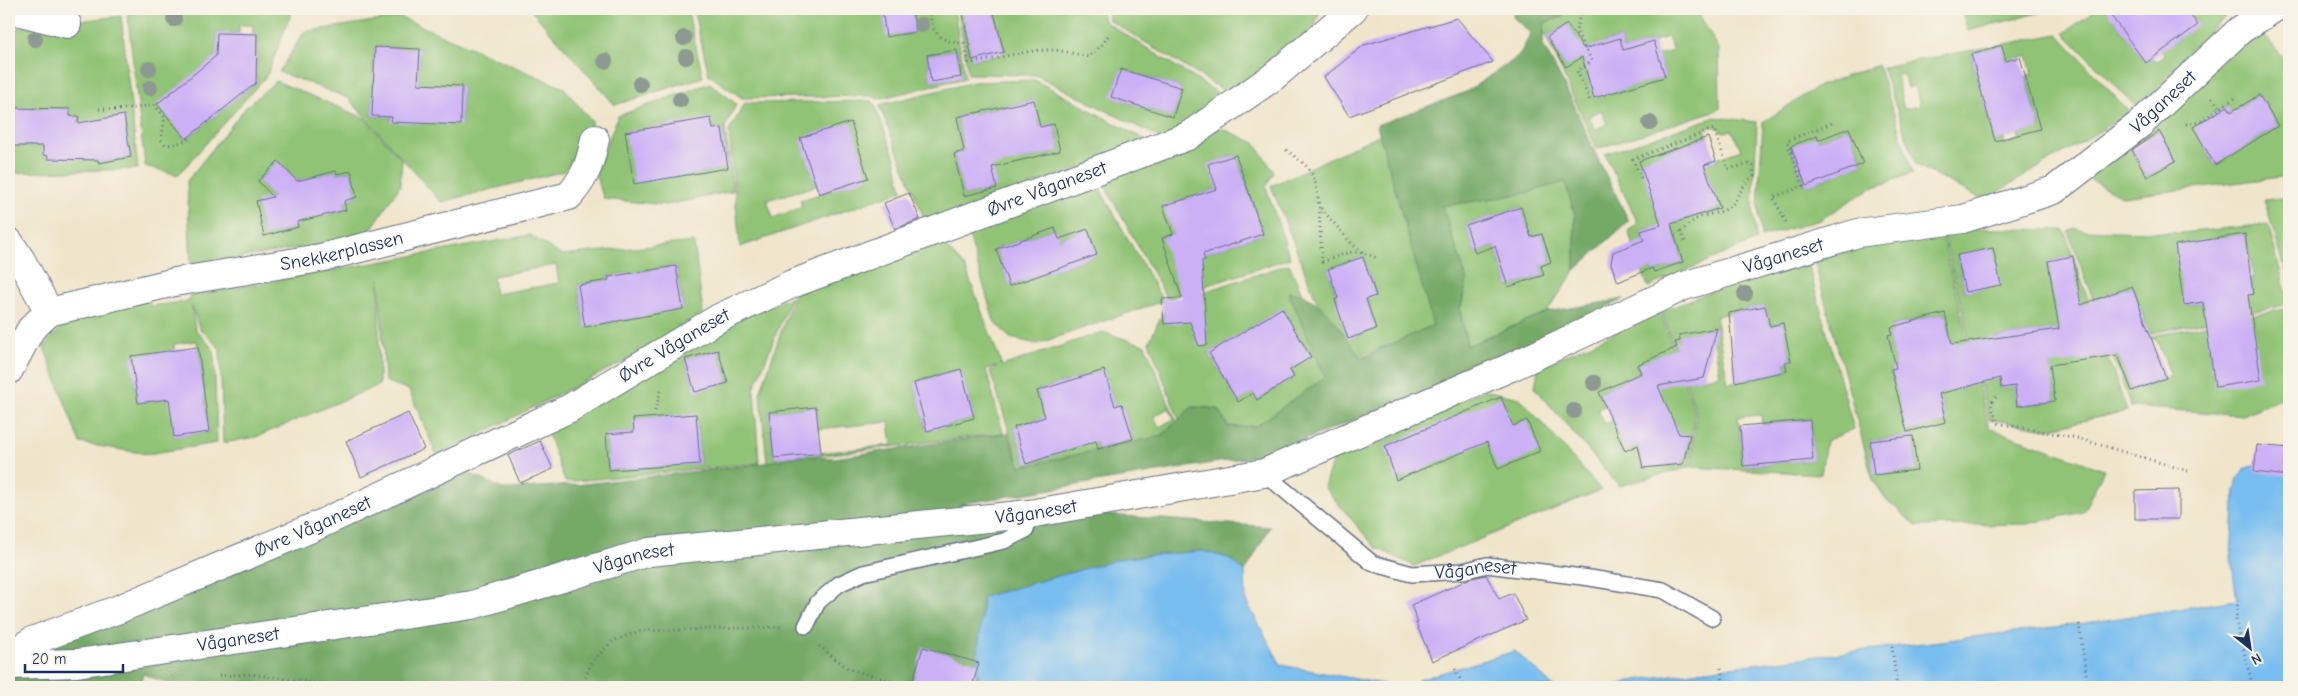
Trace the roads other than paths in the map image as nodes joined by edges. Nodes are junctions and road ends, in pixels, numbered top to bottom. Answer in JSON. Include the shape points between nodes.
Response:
{"nodes":[{"id":1,"x":9,"y":9,"type":"edge"},
{"id":2,"x":2273,"y":9,"type":"edge"},
{"id":3,"x":1340,"y":14,"type":"edge"},
{"id":4,"x":67,"y":24,"type":"dead end"},
{"id":5,"x":595,"y":139,"type":"dead end"},
{"id":6,"x":9,"y":242,"type":"edge"},
{"id":7,"x":49,"y":312,"type":"junction"},
{"id":8,"x":9,"y":370,"type":"edge"},
{"id":9,"x":1264,"y":473,"type":"junction"},
{"id":10,"x":1030,"y":514,"type":"junction"},
{"id":11,"x":1712,"y":618,"type":"dead end"},
{"id":12,"x":806,"y":626,"type":"road end"},
{"id":13,"x":10,"y":665,"type":"edge"}],
"edges":[{"from":1,"to":4,"type":"street"},
{"from":2,"to":9,"type":"street","name":"Våganeset","via":[[2240,30],[2140,124],[2054,190],[1963,219],[1858,233],[1684,286],[1502,370]]},
{"from":3,"to":13,"type":"street","name":"Øvre Våganeset","via":[[1273,77],[1188,136],[792,284],[719,318],[570,408],[314,527],[119,609],[32,641],[18,650]]},
{"from":5,"to":7,"type":"street","name":"Snekkerplassen","via":[[583,179],[569,196],[320,258],[174,282]]},
{"from":6,"to":7,"type":"street"},
{"from":7,"to":8,"type":"street","via":[[31,329]]},
{"from":9,"to":10,"type":"street","name":"Våganeset"},
{"from":9,"to":11,"type":"lane","name":"Våganeset","via":[[1372,563],[1412,574],[1463,571],[1487,565],[1590,578],[1663,590]]},
{"from":10,"to":12,"type":"lane","via":[[1026,530],[1004,541],[863,573],[839,584],[818,602]]},
{"from":10,"to":13,"type":"street","name":"Våganeset","via":[[649,552],[472,605],[77,663]]}]}
